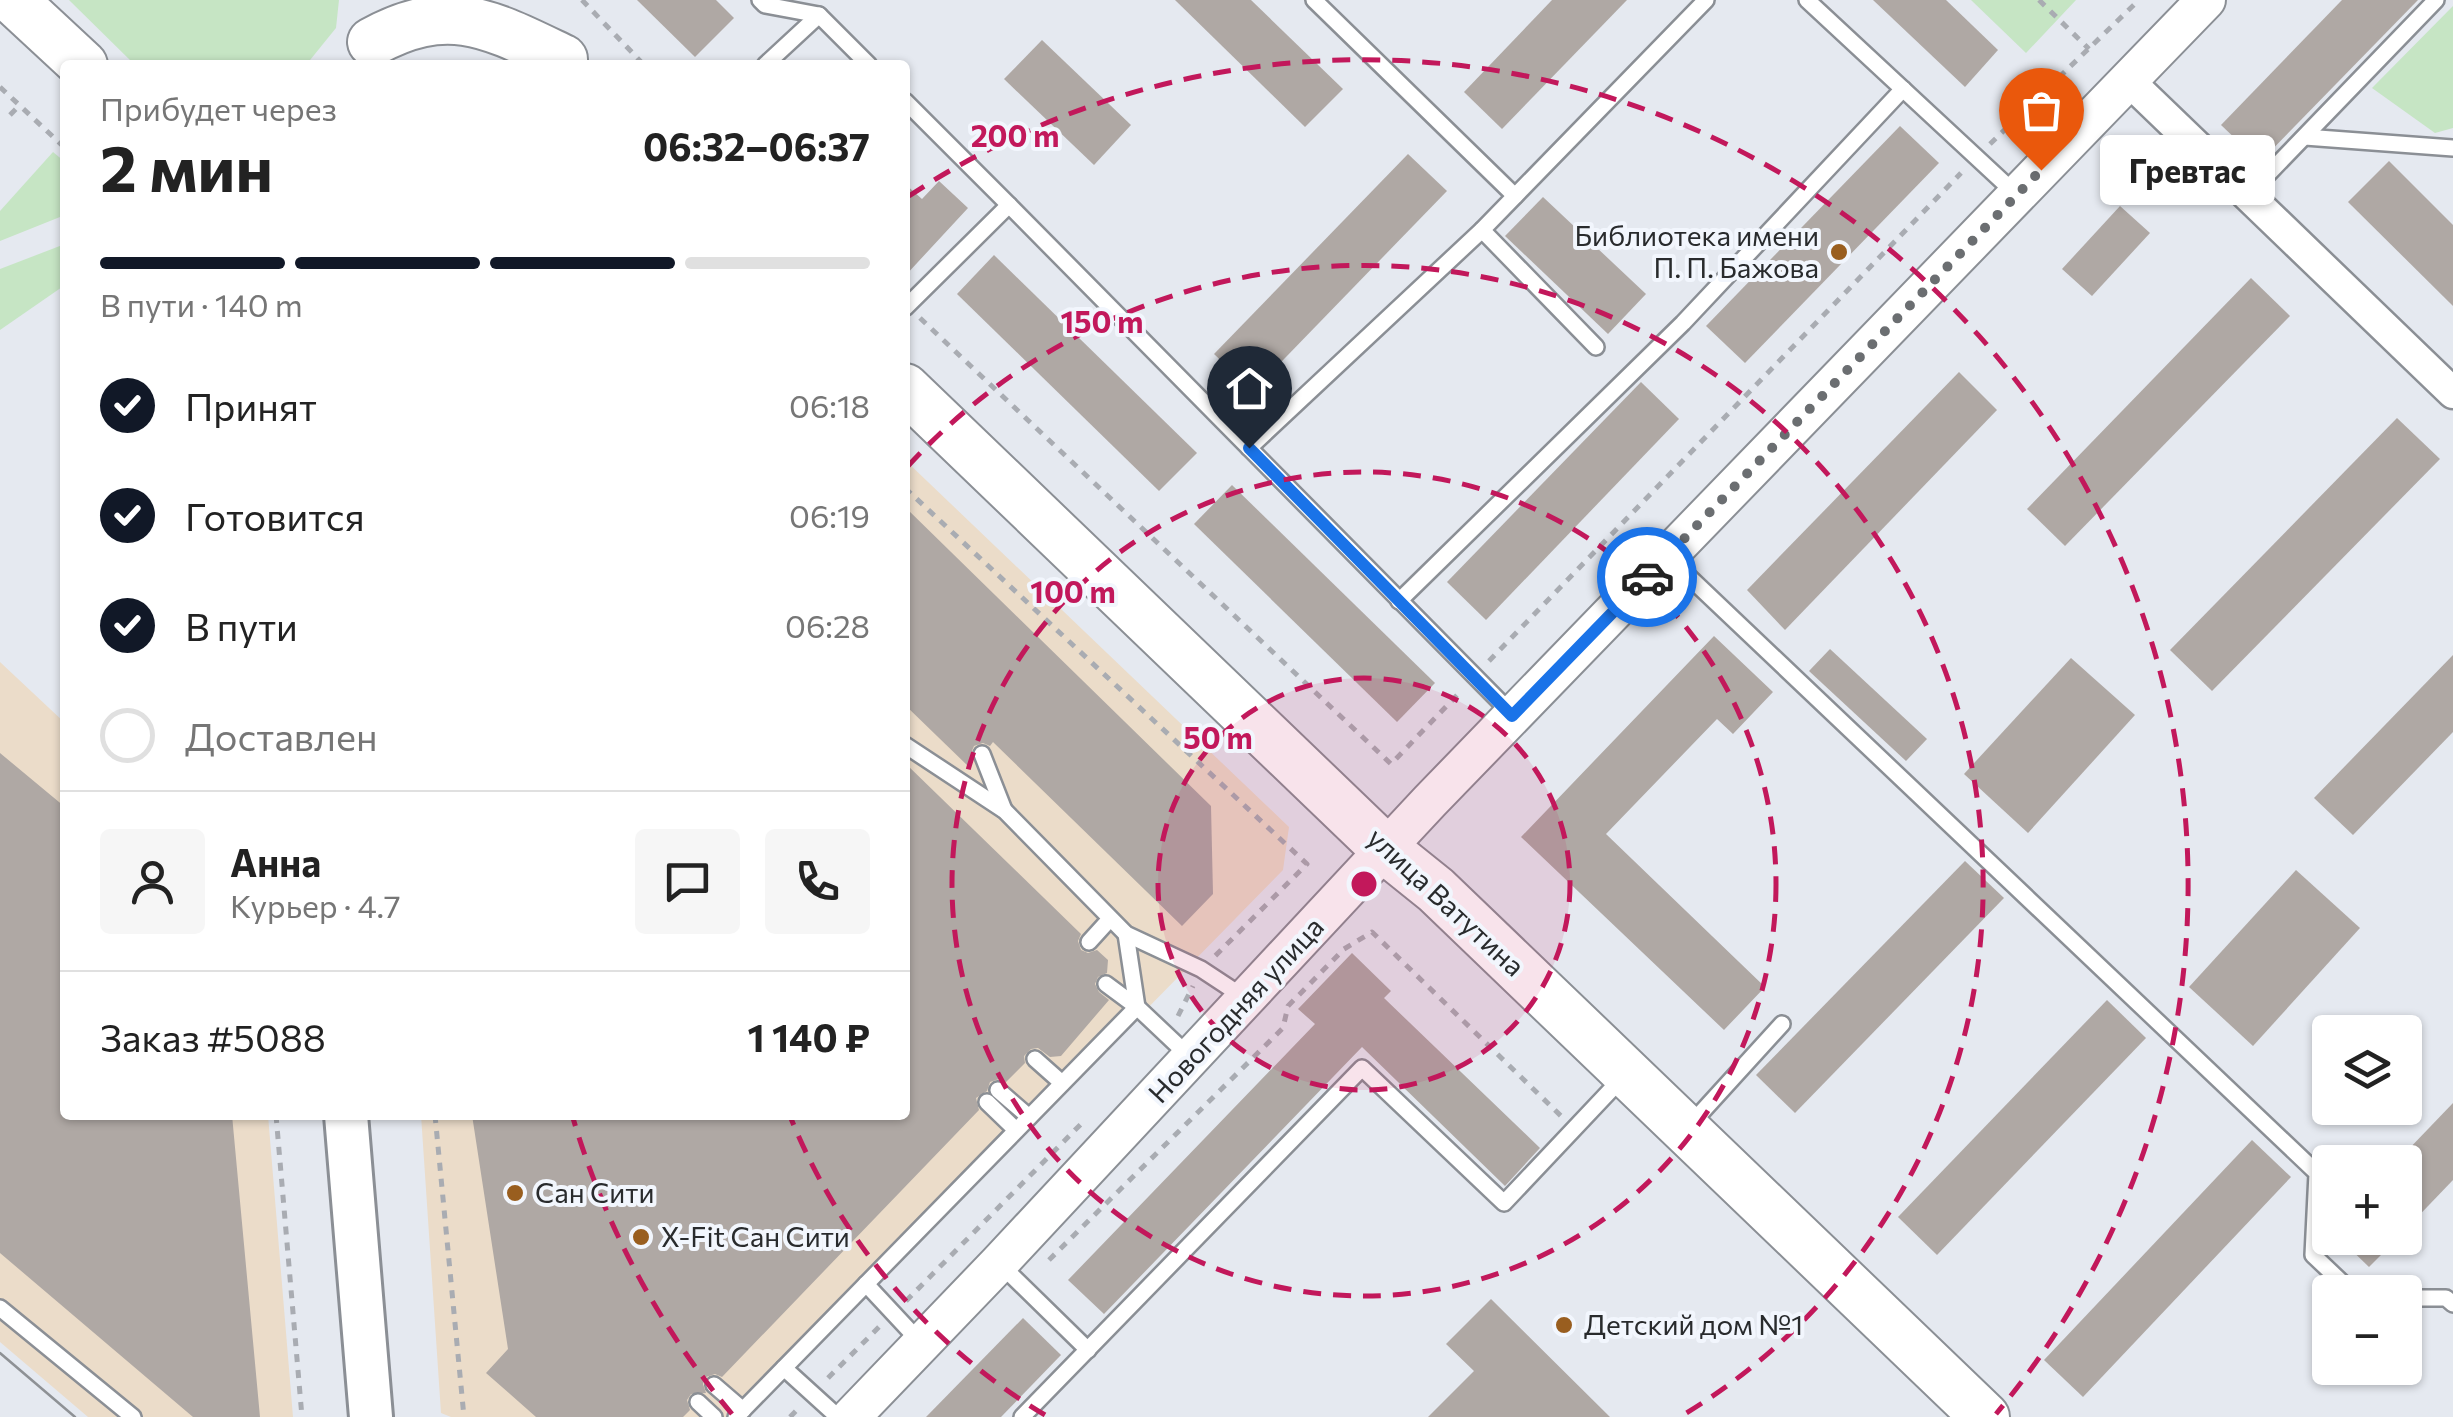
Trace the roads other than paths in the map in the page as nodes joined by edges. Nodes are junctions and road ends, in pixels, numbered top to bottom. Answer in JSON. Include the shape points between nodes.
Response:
{"nodes":[{"id":1,"x":13,"y":0,"type":"edge"},
{"id":2,"x":507,"y":0,"type":"edge"},
{"id":3,"x":760,"y":0,"type":"edge"},
{"id":4,"x":1314,"y":0,"type":"edge"},
{"id":5,"x":1706,"y":0,"type":"edge"},
{"id":6,"x":1808,"y":0,"type":"edge"},
{"id":7,"x":2206,"y":0,"type":"edge"},
{"id":8,"x":2436,"y":0,"type":"edge"},
{"id":9,"x":819,"y":15,"type":"junction"},
{"id":10,"x":371,"y":36,"type":"edge"},
{"id":11,"x":78,"y":60,"type":"edge"},
{"id":12,"x":562,"y":60,"type":"edge"},
{"id":13,"x":564,"y":60,"type":"edge"},
{"id":14,"x":770,"y":60,"type":"edge"},
{"id":15,"x":864,"y":60,"type":"edge"},
{"id":16,"x":2128,"y":80,"type":"junction"},
{"id":17,"x":1903,"y":89,"type":"junction"},
{"id":18,"x":910,"y":106,"type":"edge"},
{"id":19,"x":2305,"y":138,"type":"junction"},
{"id":20,"x":2446,"y":148,"type":"edge"},
{"id":21,"x":2453,"y":159,"type":"edge"},
{"id":22,"x":2017,"y":195,"type":"junction"},
{"id":23,"x":1515,"y":196,"type":"junction"},
{"id":24,"x":2246,"y":197,"type":"junction"},
{"id":25,"x":1009,"y":204,"type":"junction"},
{"id":26,"x":1482,"y":230,"type":"junction"},
{"id":27,"x":910,"y":303,"type":"edge"},
{"id":28,"x":1596,"y":347,"type":"dead end"},
{"id":29,"x":910,"y":393,"type":"edge"},
{"id":30,"x":2453,"y":393,"type":"edge"},
{"id":31,"x":1249,"y":448,"type":"junction"},
{"id":32,"x":1667,"y":556,"type":"junction"},
{"id":33,"x":1399,"y":601,"type":"junction"},
{"id":34,"x":1512,"y":716,"type":"junction"},
{"id":35,"x":910,"y":748,"type":"edge"},
{"id":36,"x":982,"y":754,"type":"dead end"},
{"id":37,"x":1005,"y":812,"type":"junction"},
{"id":38,"x":1385,"y":849,"type":"junction"},
{"id":39,"x":1110,"y":920,"type":"junction"},
{"id":40,"x":1126,"y":934,"type":"junction"},
{"id":41,"x":1089,"y":942,"type":"dead end"},
{"id":42,"x":1106,"y":984,"type":"dead end"},
{"id":43,"x":1244,"y":998,"type":"junction"},
{"id":44,"x":1137,"y":1008,"type":"junction"},
{"id":45,"x":1782,"y":1024,"type":"dead end"},
{"id":46,"x":1191,"y":1058,"type":"junction"},
{"id":47,"x":1035,"y":1059,"type":"dead end"},
{"id":48,"x":1628,"y":1072,"type":"junction"},
{"id":49,"x":1062,"y":1083,"type":"junction"},
{"id":50,"x":1029,"y":1117,"type":"junction"},
{"id":51,"x":346,"y":1120,"type":"edge"},
{"id":52,"x":1687,"y":1128,"type":"junction"},
{"id":53,"x":1016,"y":1130,"type":"junction"},
{"id":54,"x":1011,"y":1275,"type":"junction"},
{"id":55,"x":2334,"y":1275,"type":"edge"},
{"id":56,"x":866,"y":1284,"type":"junction"},
{"id":57,"x":2422,"y":1298,"type":"edge"},
{"id":58,"x":2453,"y":1304,"type":"edge"},
{"id":59,"x":0,"y":1308,"type":"edge"},
{"id":60,"x":922,"y":1344,"type":"junction"},
{"id":61,"x":1088,"y":1350,"type":"junction"},
{"id":62,"x":784,"y":1368,"type":"junction"},
{"id":63,"x":714,"y":1385,"type":"dead end"},
{"id":64,"x":698,"y":1402,"type":"dead end"},
{"id":65,"x":740,"y":1414,"type":"edge"},
{"id":66,"x":133,"y":1417,"type":"edge"},
{"id":67,"x":370,"y":1417,"type":"edge"},
{"id":68,"x":714,"y":1417,"type":"edge"},
{"id":69,"x":838,"y":1417,"type":"edge"},
{"id":70,"x":851,"y":1417,"type":"edge"},
{"id":71,"x":1022,"y":1417,"type":"edge"},
{"id":72,"x":1986,"y":1417,"type":"edge"}],
"edges":[{"from":1,"to":11,"type":"main road"},
{"from":2,"to":13,"type":"main road"},
{"from":3,"to":9,"type":"lane"},
{"from":4,"to":23,"type":"lane"},
{"from":5,"to":23,"type":"lane"},
{"from":6,"to":17,"type":"lane"},
{"from":7,"to":16,"type":"street","name":"Новогодняя улица"},
{"from":8,"to":19,"type":"lane"},
{"from":9,"to":14,"type":"lane"},
{"from":9,"to":15,"type":"lane"},
{"from":10,"to":12,"type":"main road","via":[[430,18],[463,18],[495,26]]},
{"from":16,"to":22,"type":"street","name":"Новогодняя улица"},
{"from":16,"to":24,"type":"street"},
{"from":17,"to":22,"type":"lane"},
{"from":17,"to":33,"type":"lane","via":[[1683,324]]},
{"from":18,"to":25,"type":"lane"},
{"from":19,"to":20,"type":"lane"},
{"from":19,"to":24,"type":"lane"},
{"from":20,"to":21,"type":"lane"},
{"from":22,"to":32,"type":"street","name":"Новогодняя улица"},
{"from":23,"to":26,"type":"lane"},
{"from":24,"to":30,"type":"street"},
{"from":25,"to":27,"type":"lane"},
{"from":25,"to":31,"type":"lane"},
{"from":26,"to":28,"type":"lane"},
{"from":26,"to":31,"type":"lane"},
{"from":29,"to":38,"type":"main road","name":"улица Ватутина"},
{"from":31,"to":33,"type":"lane"},
{"from":32,"to":34,"type":"street","name":"Новогодняя улица"},
{"from":32,"to":55,"type":"lane","via":[[2317,1173],[2313,1255]]},
{"from":33,"to":34,"type":"lane"},
{"from":34,"to":38,"type":"street","name":"Новогодняя улица"},
{"from":35,"to":37,"type":"lane"},
{"from":36,"to":37,"type":"lane"},
{"from":37,"to":39,"type":"lane"},
{"from":38,"to":43,"type":"street","name":"Новогодняя улица"},
{"from":38,"to":48,"type":"main road","name":"улица Ватутина"},
{"from":39,"to":40,"type":"lane"},
{"from":39,"to":41,"type":"lane"},
{"from":40,"to":43,"type":"lane"},
{"from":40,"to":44,"type":"lane"},
{"from":42,"to":44,"type":"lane"},
{"from":43,"to":46,"type":"street","name":"Новогодняя улица"},
{"from":44,"to":46,"type":"lane"},
{"from":44,"to":49,"type":"lane"},
{"from":45,"to":52,"type":"lane"},
{"from":46,"to":54,"type":"street","name":"Новогодняя улица"},
{"from":47,"to":49,"type":"lane"},
{"from":48,"to":52,"type":"main road","name":"улица Ватутина"},
{"from":48,"to":61,"type":"lane","via":[[1504,1202],[1362,1068]]},
{"from":49,"to":50,"type":"lane"},
{"from":50,"to":53,"type":"lane"},
{"from":50,"to":53,"type":"lane","via":[[992,1096]]},
{"from":51,"to":67,"type":"main road"},
{"from":52,"to":72,"type":"main road","name":"улица Ватутина"},
{"from":53,"to":56,"type":"lane"},
{"from":54,"to":60,"type":"street","name":"Новогодняя улица"},
{"from":54,"to":61,"type":"lane"},
{"from":56,"to":60,"type":"lane"},
{"from":56,"to":62,"type":"lane"},
{"from":57,"to":58,"type":"lane"},
{"from":59,"to":66,"type":"lane"},
{"from":60,"to":70,"type":"street","name":"Новогодняя улица"},
{"from":61,"to":71,"type":"lane"},
{"from":62,"to":65,"type":"lane"},
{"from":62,"to":69,"type":"lane"},
{"from":63,"to":65,"type":"lane"},
{"from":64,"to":68,"type":"lane"}]}
